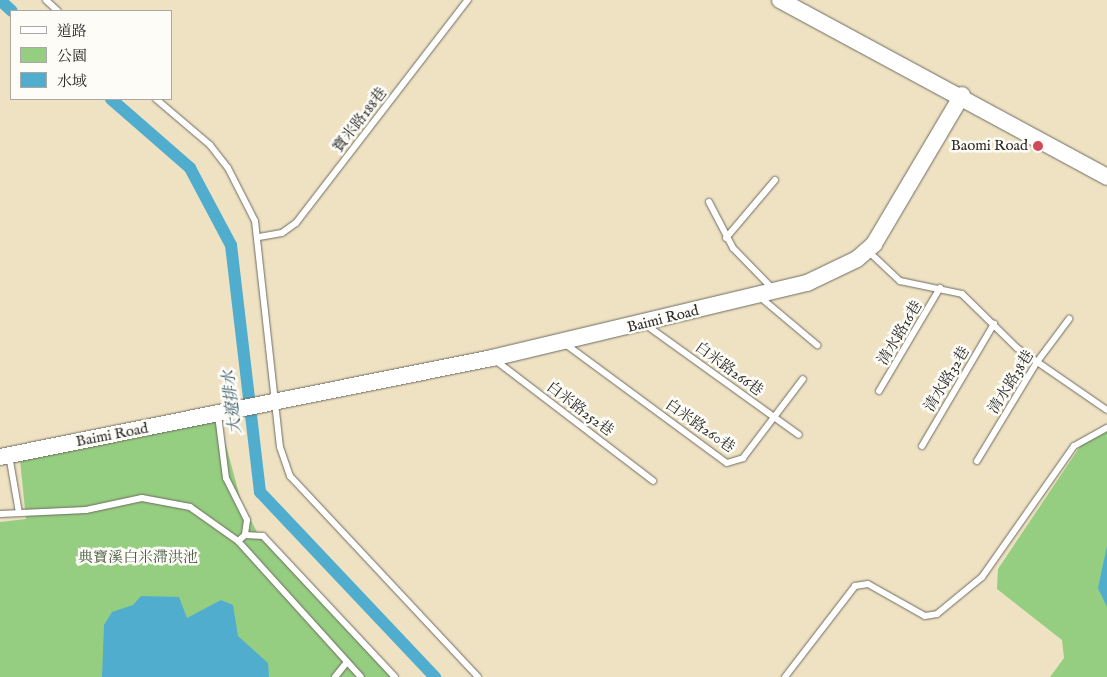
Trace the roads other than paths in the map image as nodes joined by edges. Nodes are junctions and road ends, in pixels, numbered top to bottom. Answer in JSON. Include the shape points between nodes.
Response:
{"nodes":[{"id":1,"x":46,"y":0,"type":"edge"},
{"id":2,"x":468,"y":0,"type":"edge"},
{"id":3,"x":780,"y":0,"type":"edge"},
{"id":4,"x":57,"y":10,"type":"edge"},
{"id":5,"x":962,"y":95,"type":"junction"},
{"id":6,"x":157,"y":100,"type":"edge"},
{"id":7,"x":1107,"y":177,"type":"edge"},
{"id":8,"x":775,"y":180,"type":"dead end"},
{"id":9,"x":709,"y":202,"type":"dead end"},
{"id":10,"x":259,"y":237,"type":"junction"},
{"id":11,"x":726,"y":238,"type":"junction"},
{"id":12,"x":867,"y":250,"type":"junction"},
{"id":13,"x":940,"y":288,"type":"junction"},
{"id":14,"x":776,"y":291,"type":"junction"},
{"id":15,"x":759,"y":296,"type":"junction"},
{"id":16,"x":1069,"y":319,"type":"dead end"},
{"id":17,"x":644,"y":324,"type":"junction"},
{"id":18,"x":994,"y":324,"type":"junction"},
{"id":19,"x":563,"y":342,"type":"junction"},
{"id":20,"x":817,"y":345,"type":"dead end"},
{"id":21,"x":492,"y":358,"type":"junction"},
{"id":22,"x":1037,"y":362,"type":"junction"},
{"id":23,"x":803,"y":379,"type":"dead end"},
{"id":24,"x":879,"y":391,"type":"dead end"},
{"id":25,"x":274,"y":404,"type":"junction"},
{"id":26,"x":1107,"y":410,"type":"edge"},
{"id":27,"x":221,"y":413,"type":"junction"},
{"id":28,"x":774,"y":417,"type":"junction"},
{"id":29,"x":1107,"y":428,"type":"edge"},
{"id":30,"x":799,"y":435,"type":"dead end"},
{"id":31,"x":922,"y":446,"type":"dead end"},
{"id":32,"x":4,"y":456,"type":"edge"},
{"id":33,"x":977,"y":461,"type":"dead end"},
{"id":34,"x":654,"y":481,"type":"dead end"},
{"id":35,"x":19,"y":513,"type":"junction"},
{"id":36,"x":0,"y":514,"type":"edge"},
{"id":37,"x":245,"y":535,"type":"junction"},
{"id":38,"x":238,"y":542,"type":"junction"},
{"id":39,"x":347,"y":662,"type":"junction"},
{"id":40,"x":335,"y":677,"type":"edge"},
{"id":41,"x":361,"y":677,"type":"edge"},
{"id":42,"x":395,"y":677,"type":"edge"},
{"id":43,"x":478,"y":677,"type":"edge"},
{"id":44,"x":785,"y":677,"type":"edge"}],
"edges":[{"from":1,"to":4,"type":"lane"},
{"from":2,"to":10,"type":"lane","name":"寶米路188巷","via":[[296,223],[282,233]]},
{"from":3,"to":5,"type":"street"},
{"from":5,"to":7,"type":"street"},
{"from":5,"to":12,"type":"street","name":"Baimi Road","via":[[890,219]]},
{"from":6,"to":10,"type":"lane","via":[[210,145],[228,168],[243,191]]},
{"from":8,"to":11,"type":"lane"},
{"from":9,"to":11,"type":"lane"},
{"from":10,"to":25,"type":"lane"},
{"from":11,"to":14,"type":"lane"},
{"from":12,"to":13,"type":"lane","via":[[900,281]]},
{"from":12,"to":14,"type":"street","name":"Baimi Road","via":[[831,273]]},
{"from":13,"to":18,"type":"lane","via":[[967,298]]},
{"from":13,"to":24,"type":"lane","name":"清水路16巷"},
{"from":14,"to":15,"type":"street","name":"Baimi Road"},
{"from":15,"to":17,"type":"street","name":"Baimi Road"},
{"from":15,"to":20,"type":"lane"},
{"from":16,"to":22,"type":"lane","name":"清水路38巷"},
{"from":17,"to":19,"type":"street","name":"Baimi Road"},
{"from":17,"to":28,"type":"lane","name":"白米路266巷"},
{"from":18,"to":22,"type":"lane"},
{"from":18,"to":31,"type":"lane","name":"清水路32巷"},
{"from":19,"to":21,"type":"street","name":"Baimi Road"},
{"from":19,"to":28,"type":"lane","name":"白米路260巷","via":[[727,463],[739,462]]},
{"from":21,"to":25,"type":"street","name":"Baimi Road"},
{"from":21,"to":34,"type":"lane","name":"白米路252巷"},
{"from":22,"to":26,"type":"lane"},
{"from":22,"to":33,"type":"lane","name":"清水路38巷"},
{"from":23,"to":28,"type":"lane","name":"白米路260巷"},
{"from":25,"to":27,"type":"street","name":"Baimi Road"},
{"from":25,"to":43,"type":"lane","via":[[280,447],[290,476]]},
{"from":27,"to":32,"type":"street","name":"Baimi Road"},
{"from":27,"to":37,"type":"lane","via":[[226,478],[247,520]]},
{"from":28,"to":30,"type":"lane","name":"白米路266巷"},
{"from":29,"to":44,"type":"lane","via":[[1074,446],[982,577],[937,614],[925,616],[868,584],[855,586]]},
{"from":32,"to":35,"type":"lane"},
{"from":35,"to":36,"type":"lane"},
{"from":35,"to":38,"type":"lane","via":[[86,510],[142,498],[165,499],[190,507]]},
{"from":37,"to":38,"type":"lane"},
{"from":37,"to":42,"type":"lane","via":[[263,536]]},
{"from":38,"to":39,"type":"lane"},
{"from":39,"to":40,"type":"lane"},
{"from":39,"to":41,"type":"lane"}]}
